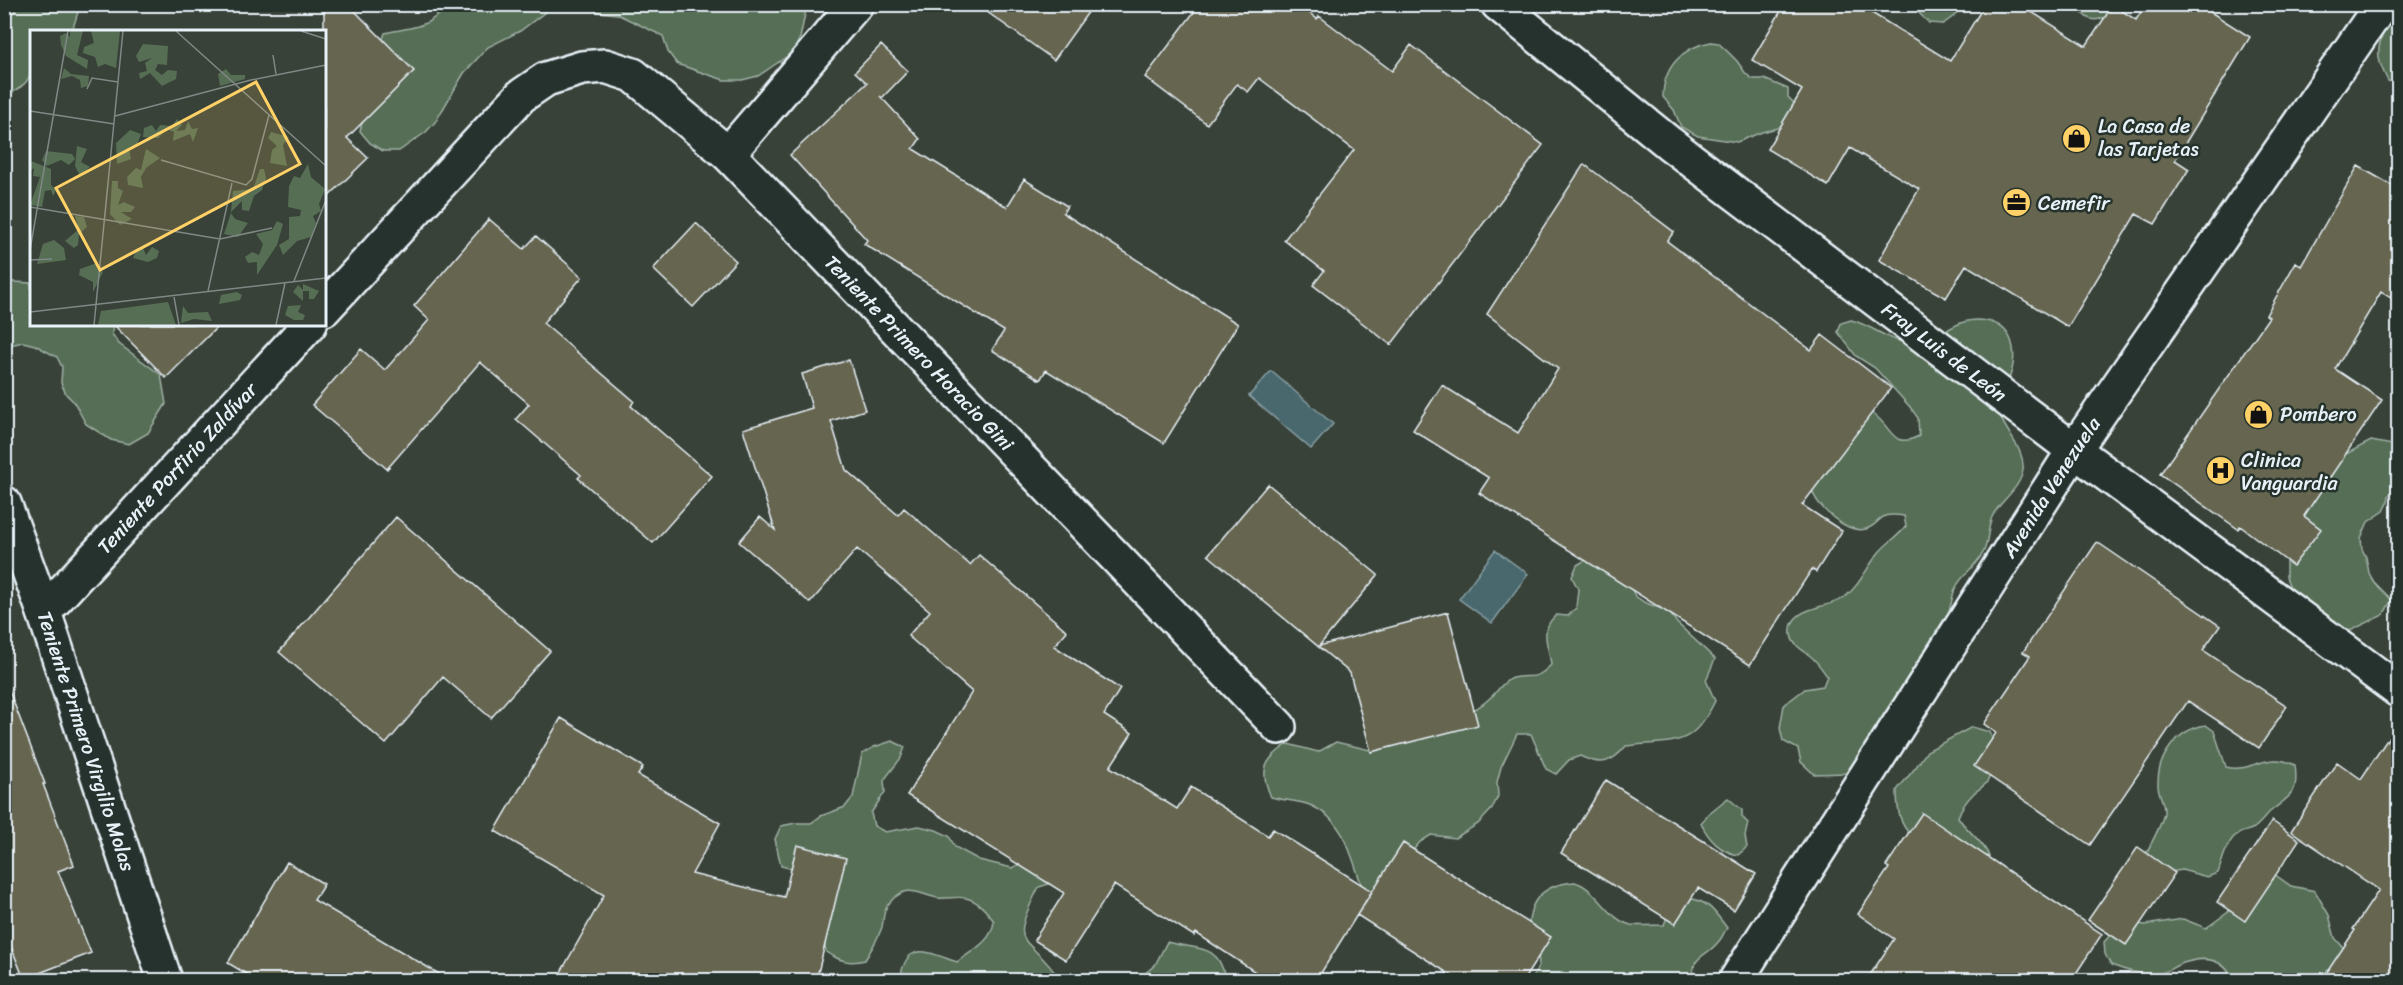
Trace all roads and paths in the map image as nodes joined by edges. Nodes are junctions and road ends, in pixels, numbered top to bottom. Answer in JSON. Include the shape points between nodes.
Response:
{"nodes":[{"id":1,"x":856,"y":4,"type":"edge"},
{"id":2,"x":1498,"y":4,"type":"edge"},
{"id":3,"x":2382,"y":4,"type":"edge"},
{"id":4,"x":728,"y":154,"type":"junction"},
{"id":5,"x":326,"y":307,"type":"edge"},
{"id":6,"x":308,"y":326,"type":"edge"},
{"id":7,"x":2074,"y":450,"type":"junction"},
{"id":8,"x":4,"y":503,"type":"edge"},
{"id":9,"x":44,"y":612,"type":"junction"},
{"id":10,"x":2398,"y":690,"type":"edge"},
{"id":11,"x":1279,"y":727,"type":"dead end"},
{"id":12,"x":165,"y":981,"type":"edge"},
{"id":13,"x":1736,"y":981,"type":"edge"}],
"edges":[{"from":1,"to":4,"type":"street"},
{"from":2,"to":7,"type":"street","name":"Fray Luis de León","via":[[1678,150]]},
{"from":3,"to":7,"type":"street","name":"Avenida Venezuela"},
{"from":4,"to":5,"type":"street","name":"Teniente Primero Horacio Gini","via":[[633,75],[605,66],[546,79],[521,96]]},
{"from":4,"to":11,"type":"street","name":"Teniente Primero Horacio Gini"},
{"from":6,"to":9,"type":"street","name":"Teniente Porfirio Zaldívar"},
{"from":7,"to":10,"type":"street","name":"Fray Luis de León"},
{"from":7,"to":13,"type":"street","name":"Avenida Venezuela"},
{"from":8,"to":9,"type":"street","name":"Teniente Primero Virgilio Molas"},
{"from":9,"to":12,"type":"street","name":"Teniente Primero Virgilio Molas"}]}
